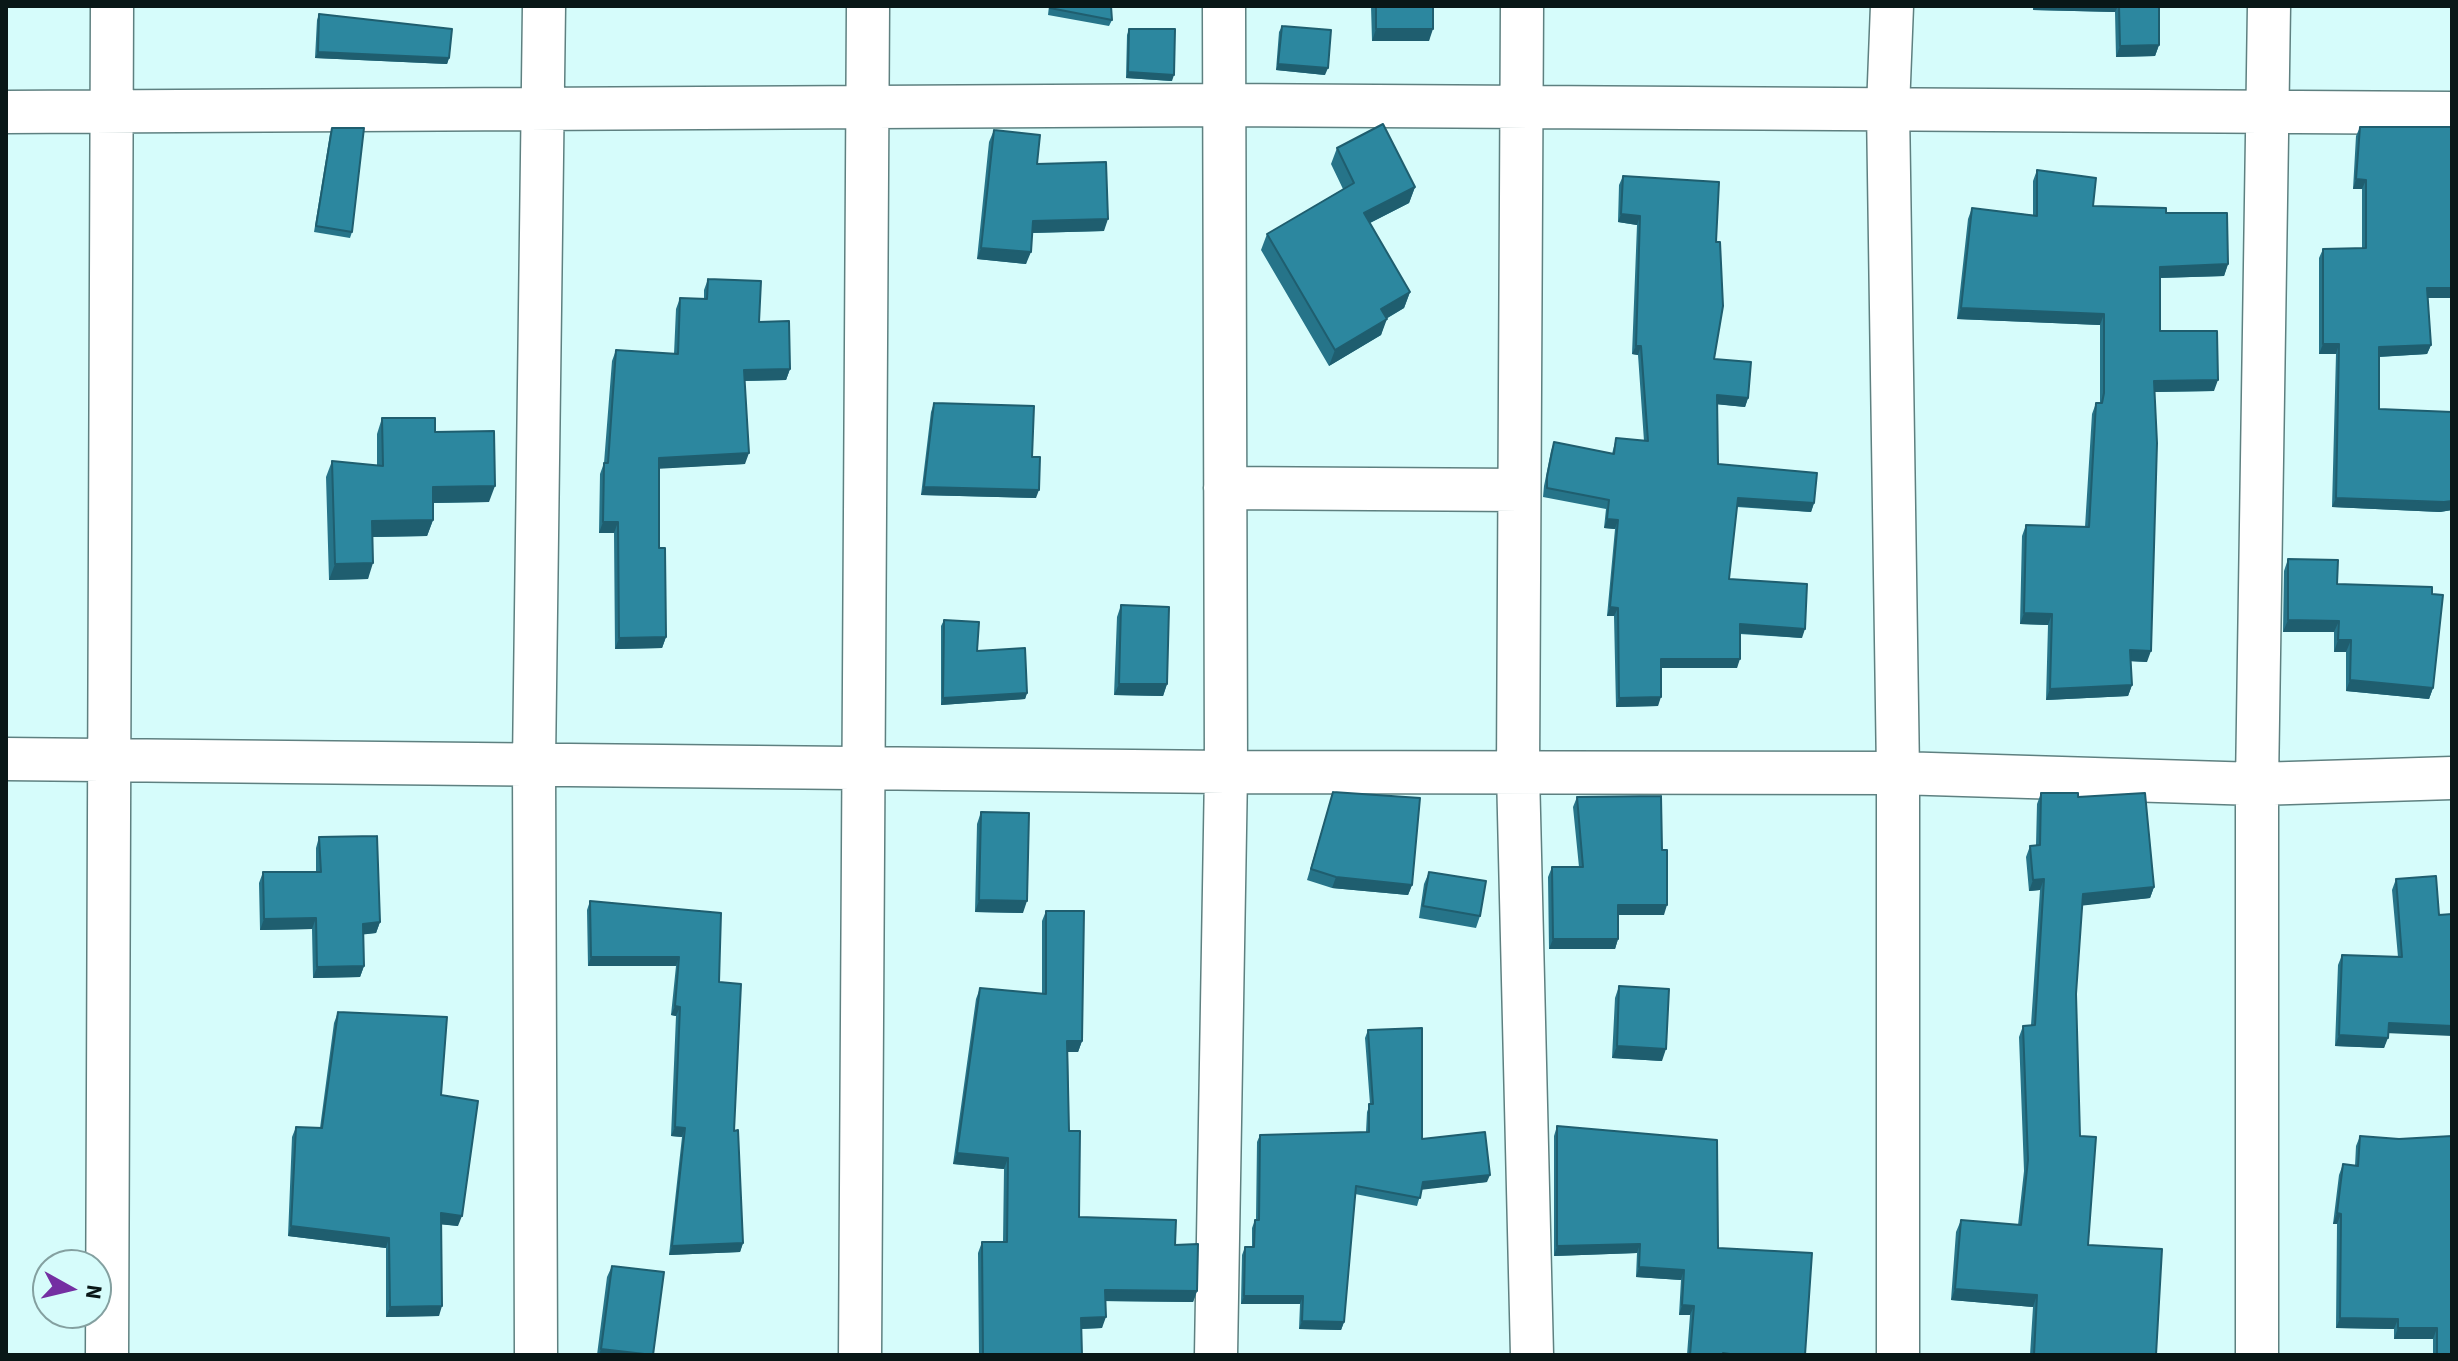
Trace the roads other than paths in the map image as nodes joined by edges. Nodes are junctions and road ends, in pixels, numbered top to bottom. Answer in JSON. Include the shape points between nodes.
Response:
{"nodes":[{"id":1,"x":112,"y":6,"type":"edge"},
{"id":2,"x":544,"y":6,"type":"edge"},
{"id":3,"x":868,"y":6,"type":"edge"},
{"id":4,"x":1224,"y":6,"type":"edge"},
{"id":5,"x":1522,"y":6,"type":"edge"},
{"id":6,"x":1892,"y":6,"type":"edge"},
{"id":7,"x":2269,"y":6,"type":"edge"},
{"id":8,"x":868,"y":105,"type":"junction"},
{"id":9,"x":1223,"y":105,"type":"junction"},
{"id":10,"x":1521,"y":108,"type":"junction"},
{"id":11,"x":1888,"y":108,"type":"junction"},
{"id":12,"x":112,"y":111,"type":"junction"},
{"id":13,"x":543,"y":111,"type":"junction"},
{"id":14,"x":6,"y":112,"type":"edge"},
{"id":15,"x":2268,"y":112,"type":"junction"},
{"id":16,"x":2452,"y":113,"type":"edge"},
{"id":17,"x":1225,"y":488,"type":"junction"},
{"id":18,"x":1519,"y":490,"type":"junction"},
{"id":19,"x":6,"y":759,"type":"edge"},
{"id":20,"x":111,"y":760,"type":"junction"},
{"id":21,"x":534,"y":763,"type":"junction"},
{"id":22,"x":863,"y":767,"type":"junction"},
{"id":23,"x":1226,"y":772,"type":"junction"},
{"id":24,"x":1518,"y":772,"type":"junction"},
{"id":25,"x":1898,"y":773,"type":"junction"},
{"id":26,"x":2452,"y":778,"type":"edge"},
{"id":27,"x":2257,"y":784,"type":"junction"},
{"id":28,"x":107,"y":1355,"type":"edge"},
{"id":29,"x":536,"y":1355,"type":"edge"},
{"id":30,"x":860,"y":1355,"type":"edge"},
{"id":31,"x":1216,"y":1355,"type":"edge"},
{"id":32,"x":1532,"y":1355,"type":"edge"},
{"id":33,"x":1898,"y":1355,"type":"edge"},
{"id":34,"x":2257,"y":1355,"type":"edge"}],
"edges":[{"from":1,"to":12,"type":"street"},
{"from":2,"to":13,"type":"street"},
{"from":3,"to":8,"type":"street"},
{"from":4,"to":9,"type":"street"},
{"from":5,"to":10,"type":"street"},
{"from":6,"to":11,"type":"street"},
{"from":7,"to":15,"type":"street"},
{"from":8,"to":9,"type":"street"},
{"from":8,"to":13,"type":"street"},
{"from":8,"to":22,"type":"street"},
{"from":9,"to":10,"type":"street"},
{"from":9,"to":17,"type":"street"},
{"from":10,"to":11,"type":"street"},
{"from":10,"to":18,"type":"street"},
{"from":11,"to":15,"type":"street"},
{"from":11,"to":25,"type":"street"},
{"from":12,"to":13,"type":"street"},
{"from":12,"to":14,"type":"street"},
{"from":12,"to":20,"type":"street"},
{"from":13,"to":21,"type":"street"},
{"from":15,"to":16,"type":"street"},
{"from":15,"to":27,"type":"street"},
{"from":17,"to":18,"type":"street"},
{"from":17,"to":23,"type":"street"},
{"from":18,"to":24,"type":"street"},
{"from":19,"to":20,"type":"street"},
{"from":20,"to":21,"type":"street"},
{"from":20,"to":28,"type":"street"},
{"from":21,"to":22,"type":"street"},
{"from":21,"to":29,"type":"street"},
{"from":22,"to":23,"type":"street"},
{"from":22,"to":30,"type":"street"},
{"from":23,"to":24,"type":"street"},
{"from":23,"to":31,"type":"street"},
{"from":24,"to":25,"type":"street"},
{"from":24,"to":32,"type":"street"},
{"from":25,"to":27,"type":"street"},
{"from":25,"to":33,"type":"street"},
{"from":26,"to":27,"type":"street"},
{"from":27,"to":34,"type":"street"}]}
